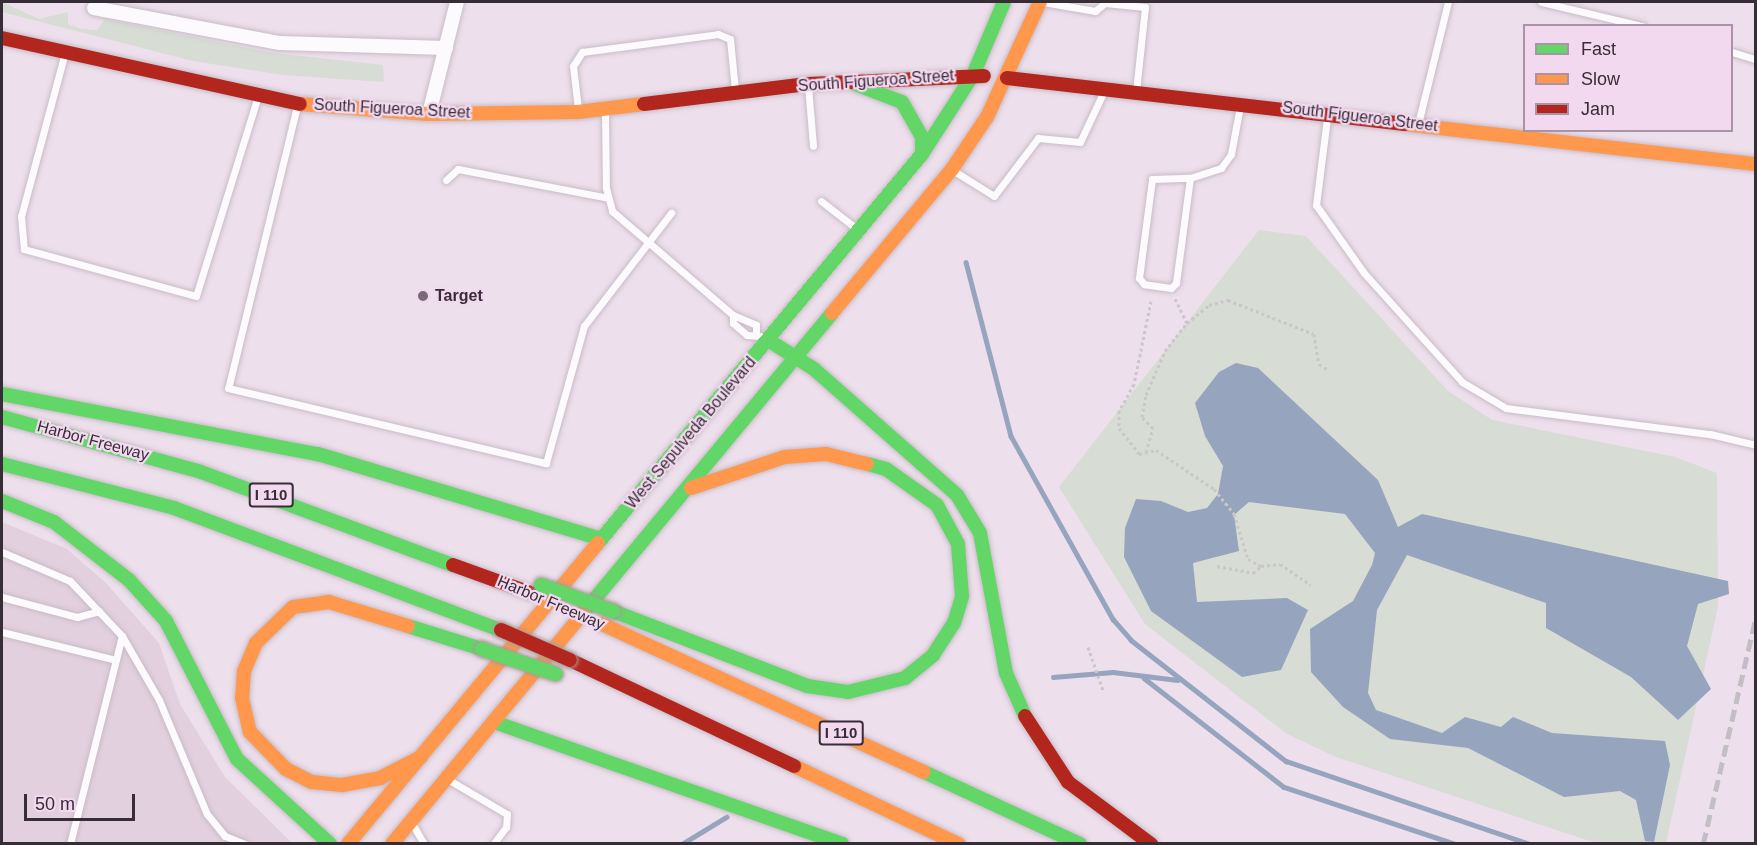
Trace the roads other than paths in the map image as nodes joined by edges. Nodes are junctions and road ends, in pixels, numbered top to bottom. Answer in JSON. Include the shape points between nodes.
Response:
{"nodes":[{"id":1,"x":457,"y":2,"type":"edge"},
{"id":2,"x":1004,"y":2,"type":"edge"},
{"id":3,"x":1040,"y":2,"type":"edge"},
{"id":4,"x":1448,"y":2,"type":"edge"},
{"id":5,"x":1541,"y":2,"type":"edge"},
{"id":6,"x":94,"y":8,"type":"dead end"},
{"id":7,"x":1634,"y":24,"type":"edge"},
{"id":8,"x":2,"y":38,"type":"edge"},
{"id":9,"x":446,"y":48,"type":"junction"},
{"id":10,"x":65,"y":53,"type":"junction"},
{"id":11,"x":1733,"y":53,"type":"edge"},
{"id":12,"x":1755,"y":59,"type":"edge"},
{"id":13,"x":973,"y":75,"type":"junction"},
{"id":14,"x":1007,"y":78,"type":"junction"},
{"id":15,"x":848,"y":81,"type":"junction"},
{"id":16,"x":808,"y":84,"type":"junction"},
{"id":17,"x":1106,"y":87,"type":"junction"},
{"id":18,"x":1136,"y":91,"type":"junction"},
{"id":19,"x":736,"y":93,"type":"junction"},
{"id":20,"x":258,"y":97,"type":"junction"},
{"id":21,"x":1240,"y":103,"type":"junction"},
{"id":22,"x":298,"y":104,"type":"junction"},
{"id":23,"x":605,"y":108,"type":"junction"},
{"id":24,"x":578,"y":112,"type":"junction"},
{"id":25,"x":429,"y":114,"type":"junction"},
{"id":26,"x":1328,"y":114,"type":"junction"},
{"id":27,"x":1418,"y":124,"type":"junction"},
{"id":28,"x":813,"y":146,"type":"dead end"},
{"id":29,"x":922,"y":154,"type":"junction"},
{"id":30,"x":1755,"y":165,"type":"edge"},
{"id":31,"x":952,"y":169,"type":"junction"},
{"id":32,"x":1190,"y":178,"type":"junction"},
{"id":33,"x":446,"y":180,"type":"dead end"},
{"id":34,"x":608,"y":198,"type":"junction"},
{"id":35,"x":821,"y":201,"type":"dead end"},
{"id":36,"x":671,"y":213,"type":"dead end"},
{"id":37,"x":859,"y":230,"type":"junction"},
{"id":38,"x":645,"y":244,"type":"junction"},
{"id":39,"x":733,"y":315,"type":"junction"},
{"id":40,"x":762,"y":337,"type":"junction"},
{"id":41,"x":797,"y":360,"type":"junction"},
{"id":42,"x":2,"y":394,"type":"edge"},
{"id":43,"x":2,"y":417,"type":"edge"},
{"id":44,"x":1755,"y":445,"type":"edge"},
{"id":45,"x":2,"y":464,"type":"edge"},
{"id":46,"x":690,"y":488,"type":"junction"},
{"id":47,"x":2,"y":501,"type":"edge"},
{"id":48,"x":602,"y":539,"type":"junction"},
{"id":49,"x":2,"y":552,"type":"edge"},
{"id":50,"x":537,"y":590,"type":"junction"},
{"id":51,"x":2,"y":597,"type":"edge"},
{"id":52,"x":99,"y":611,"type":"junction"},
{"id":53,"x":2,"y":632,"type":"edge"},
{"id":54,"x":122,"y":636,"type":"junction"},
{"id":55,"x":116,"y":660,"type":"junction"},
{"id":56,"x":494,"y":722,"type":"junction"},
{"id":57,"x":718,"y":733,"type":"junction"},
{"id":58,"x":421,"y":757,"type":"junction"},
{"id":59,"x":447,"y":778,"type":"junction"},
{"id":60,"x":411,"y":821,"type":"junction"},
{"id":61,"x":70,"y":843,"type":"edge"},
{"id":62,"x":245,"y":843,"type":"edge"},
{"id":63,"x":330,"y":843,"type":"edge"},
{"id":64,"x":348,"y":843,"type":"edge"},
{"id":65,"x":392,"y":843,"type":"edge"},
{"id":66,"x":424,"y":843,"type":"edge"},
{"id":67,"x":493,"y":843,"type":"edge"},
{"id":68,"x":842,"y":843,"type":"edge"},
{"id":69,"x":958,"y":843,"type":"edge"},
{"id":70,"x":1080,"y":843,"type":"edge"},
{"id":71,"x":1151,"y":843,"type":"edge"}],
"edges":[{"from":1,"to":9,"type":"street"},
{"from":2,"to":13,"type":"main road","name":"West Sepulveda Boulevard"},
{"from":3,"to":14,"type":"main road"},
{"from":3,"to":18,"type":"lane","via":[[1095,12],[1105,3],[1145,7]]},
{"from":4,"to":27,"type":"lane"},
{"from":5,"to":7,"type":"lane"},
{"from":6,"to":9,"type":"street","via":[[290,44]]},
{"from":8,"to":10,"type":"main road","name":"South Figueroa Street"},
{"from":9,"to":25,"type":"street"},
{"from":10,"to":20,"type":"main road","name":"South Figueroa Street"},
{"from":10,"to":20,"type":"lane","via":[[21,216],[24,249],[196,296]]},
{"from":11,"to":12,"type":"lane"},
{"from":13,"to":14,"type":"main road","name":"South Figueroa Street"},
{"from":13,"to":15,"type":"main road","name":"South Figueroa Street"},
{"from":13,"to":29,"type":"main road","name":"West Sepulveda Boulevard"},
{"from":14,"to":17,"type":"main road","name":"South Figueroa Street"},
{"from":14,"to":31,"type":"main road"},
{"from":15,"to":16,"type":"main road","name":"South Figueroa Street"},
{"from":15,"to":29,"type":"main road","via":[[902,102],[922,137]]},
{"from":16,"to":19,"type":"main road","name":"South Figueroa Street"},
{"from":16,"to":28,"type":"lane"},
{"from":17,"to":18,"type":"main road","name":"South Figueroa Street"},
{"from":17,"to":31,"type":"lane","via":[[1080,142],[1038,138],[994,196]]},
{"from":18,"to":21,"type":"main road","name":"South Figueroa Street"},
{"from":19,"to":23,"type":"main road","name":"South Figueroa Street"},
{"from":19,"to":24,"type":"lane","via":[[730,39],[707,36],[582,52],[573,66]]},
{"from":20,"to":22,"type":"main road","name":"South Figueroa Street"},
{"from":21,"to":26,"type":"main road","name":"South Figueroa Street"},
{"from":21,"to":32,"type":"lane","via":[[1231,154],[1221,168]]},
{"from":22,"to":25,"type":"main road","name":"South Figueroa Street"},
{"from":22,"to":38,"type":"lane","via":[[228,388],[546,463],[584,326]]},
{"from":23,"to":24,"type":"main road","name":"South Figueroa Street"},
{"from":23,"to":34,"type":"lane"},
{"from":24,"to":25,"type":"main road","name":"South Figueroa Street"},
{"from":26,"to":27,"type":"main road","name":"South Figueroa Street"},
{"from":26,"to":44,"type":"lane","via":[[1316,205],[1364,273],[1462,382],[1506,408],[1710,434]]},
{"from":27,"to":30,"type":"main road","name":"South Figueroa Street"},
{"from":29,"to":37,"type":"main road","name":"West Sepulveda Boulevard"},
{"from":31,"to":41,"type":"main road"},
{"from":32,"to":32,"type":"lane","via":[[1158,175],[1151,184],[1139,278],[1144,284],[1171,288],[1179,273]]},
{"from":33,"to":34,"type":"lane","via":[[458,170]]},
{"from":34,"to":38,"type":"lane","via":[[612,211]]},
{"from":35,"to":37,"type":"lane"},
{"from":36,"to":38,"type":"lane"},
{"from":37,"to":40,"type":"main road","name":"West Sepulveda Boulevard"},
{"from":38,"to":39,"type":"lane"},
{"from":39,"to":40,"type":"lane","via":[[756,326]]},
{"from":39,"to":40,"type":"lane","via":[[733,323],[747,335]]},
{"from":40,"to":41,"type":"main road"},
{"from":40,"to":48,"type":"main road","name":"West Sepulveda Boulevard"},
{"from":41,"to":46,"type":"main road"},
{"from":41,"to":71,"type":"main road","via":[[903,443],[957,495],[984,543],[1006,673],[1032,731],[1068,782]]},
{"from":42,"to":48,"type":"main road","via":[[318,454]]},
{"from":43,"to":50,"type":"main road","name":"Harbor Freeway","number":"I 110","via":[[201,471]]},
{"from":45,"to":57,"type":"main road","bridge":true,"via":[[195,515],[501,630]]},
{"from":46,"to":50,"type":"main road","bridge":true,"via":[[785,457],[826,454],[886,469],[937,506],[958,544],[962,596],[954,623],[933,656],[905,678],[848,692],[807,686],[613,611]]},
{"from":46,"to":56,"type":"main road"},
{"from":47,"to":63,"type":"main road","via":[[54,522],[129,580],[166,621],[237,759]]},
{"from":48,"to":58,"type":"main road","name":"West Sepulveda Boulevard"},
{"from":49,"to":52,"type":"lane","via":[[70,581]]},
{"from":50,"to":70,"type":"main road","name":"Harbor Freeway","number":"I 110","via":[[602,624]]},
{"from":51,"to":52,"type":"lane","via":[[77,617]]},
{"from":52,"to":54,"type":"lane"},
{"from":53,"to":55,"type":"lane"},
{"from":54,"to":55,"type":"lane"},
{"from":54,"to":62,"type":"lane","via":[[159,700],[207,814],[225,836]]},
{"from":55,"to":61,"type":"lane"},
{"from":56,"to":59,"type":"main road"},
{"from":56,"to":68,"type":"main road"},
{"from":57,"to":58,"type":"main road","bridge":true,"via":[[482,649],[329,602],[293,607],[272,622],[256,643],[244,671],[242,698],[250,732],[286,769],[312,782],[342,785],[380,778]]},
{"from":57,"to":69,"type":"main road"},
{"from":58,"to":64,"type":"main road","name":"West Sepulveda Boulevard"},
{"from":59,"to":60,"type":"main road"},
{"from":59,"to":67,"type":"lane","via":[[507,814],[506,827]]},
{"from":60,"to":65,"type":"main road"},
{"from":60,"to":66,"type":"lane"}]}
